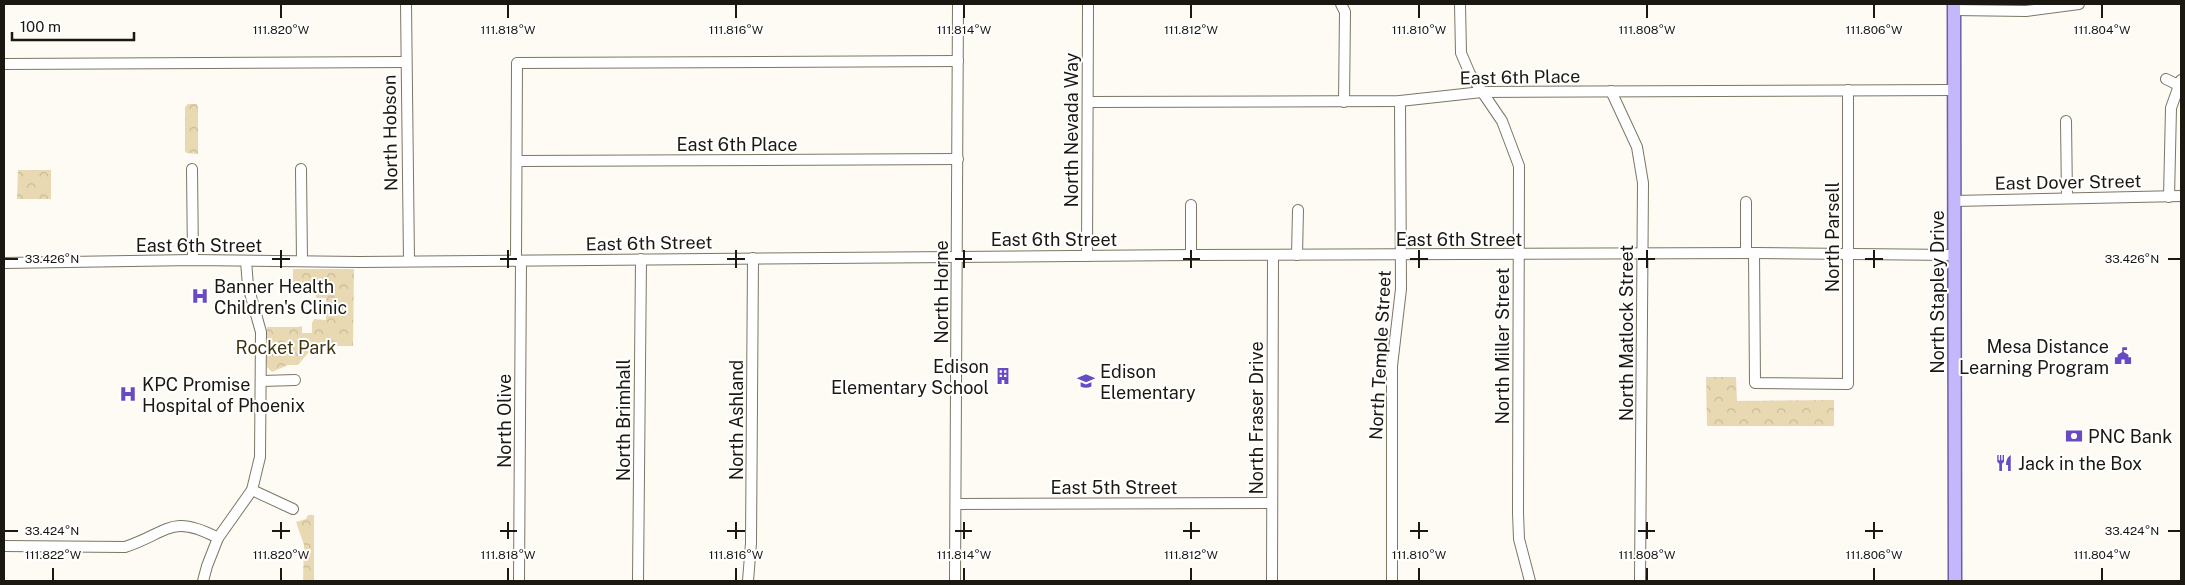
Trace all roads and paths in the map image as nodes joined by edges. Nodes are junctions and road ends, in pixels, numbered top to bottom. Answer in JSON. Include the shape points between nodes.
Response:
{"nodes":[{"id":1,"x":406,"y":4,"type":"edge"},
{"id":2,"x":958,"y":4,"type":"edge"},
{"id":3,"x":1088,"y":4,"type":"edge"},
{"id":4,"x":1341,"y":4,"type":"edge"},
{"id":5,"x":1460,"y":4,"type":"edge"},
{"id":6,"x":2079,"y":4,"type":"edge"},
{"id":7,"x":1954,"y":7,"type":"edge"},
{"id":8,"x":958,"y":61,"type":"junction"},
{"id":9,"x":405,"y":62,"type":"junction"},
{"id":10,"x":4,"y":64,"type":"edge"},
{"id":11,"x":2166,"y":79,"type":"dead end"},
{"id":12,"x":2180,"y":82,"type":"edge"},
{"id":13,"x":1848,"y":90,"type":"junction"},
{"id":14,"x":1954,"y":90,"type":"junction"},
{"id":15,"x":1611,"y":91,"type":"junction"},
{"id":16,"x":1482,"y":92,"type":"junction"},
{"id":17,"x":1400,"y":101,"type":"junction"},
{"id":18,"x":1088,"y":102,"type":"junction"},
{"id":19,"x":1344,"y":102,"type":"junction"},
{"id":20,"x":2066,"y":121,"type":"dead end"},
{"id":21,"x":958,"y":159,"type":"junction"},
{"id":22,"x":517,"y":161,"type":"junction"},
{"id":23,"x":192,"y":169,"type":"dead end"},
{"id":24,"x":301,"y":170,"type":"dead end"},
{"id":25,"x":2181,"y":196,"type":"edge"},
{"id":26,"x":2170,"y":197,"type":"junction"},
{"id":27,"x":2067,"y":198,"type":"junction"},
{"id":28,"x":1954,"y":201,"type":"junction"},
{"id":29,"x":1746,"y":202,"type":"dead end"},
{"id":30,"x":1191,"y":205,"type":"dead end"},
{"id":31,"x":1298,"y":210,"type":"dead end"},
{"id":32,"x":1643,"y":254,"type":"junction"},
{"id":33,"x":1750,"y":254,"type":"junction"},
{"id":34,"x":1848,"y":254,"type":"junction"},
{"id":35,"x":1192,"y":255,"type":"junction"},
{"id":36,"x":1273,"y":255,"type":"junction"},
{"id":37,"x":1297,"y":255,"type":"junction"},
{"id":38,"x":1400,"y":255,"type":"junction"},
{"id":39,"x":1519,"y":255,"type":"junction"},
{"id":40,"x":1954,"y":255,"type":"junction"},
{"id":41,"x":957,"y":256,"type":"junction"},
{"id":42,"x":1086,"y":256,"type":"junction"},
{"id":43,"x":753,"y":258,"type":"junction"},
{"id":44,"x":641,"y":259,"type":"junction"},
{"id":45,"x":193,"y":260,"type":"junction"},
{"id":46,"x":246,"y":261,"type":"junction"},
{"id":47,"x":302,"y":261,"type":"junction"},
{"id":48,"x":409,"y":261,"type":"junction"},
{"id":49,"x":519,"y":261,"type":"junction"},
{"id":50,"x":4,"y":263,"type":"edge"},
{"id":51,"x":295,"y":380,"type":"dead end"},
{"id":52,"x":262,"y":381,"type":"junction"},
{"id":53,"x":252,"y":490,"type":"junction"},
{"id":54,"x":1272,"y":503,"type":"junction"},
{"id":55,"x":956,"y":504,"type":"junction"},
{"id":56,"x":293,"y":509,"type":"dead end"},
{"id":57,"x":218,"y":538,"type":"junction"},
{"id":58,"x":4,"y":546,"type":"edge"},
{"id":59,"x":204,"y":581,"type":"edge"},
{"id":60,"x":519,"y":581,"type":"edge"},
{"id":61,"x":638,"y":581,"type":"edge"},
{"id":62,"x":748,"y":581,"type":"edge"},
{"id":63,"x":955,"y":581,"type":"edge"},
{"id":64,"x":1272,"y":581,"type":"edge"},
{"id":65,"x":1392,"y":581,"type":"edge"},
{"id":66,"x":1530,"y":581,"type":"edge"},
{"id":67,"x":1640,"y":581,"type":"edge"},
{"id":68,"x":1955,"y":581,"type":"edge"}],
"edges":[{"from":1,"to":9,"type":"street","name":"North Hobson"},
{"from":2,"to":8,"type":"street","name":"North Horne"},
{"from":3,"to":18,"type":"street","name":"North Nevada Way"},
{"from":4,"to":19,"type":"street","via":[[1344,12]]},
{"from":5,"to":16,"type":"street","name":"North Miller Street","via":[[1461,53]]},
{"from":6,"to":7,"type":"street","via":[[2026,11]]},
{"from":7,"to":14,"type":"main road","name":"North Stapley Drive"},
{"from":8,"to":21,"type":"street","name":"North Horne"},
{"from":8,"to":22,"type":"street","name":"North Olive","via":[[517,63]]},
{"from":9,"to":10,"type":"street"},
{"from":9,"to":48,"type":"street","name":"North Hobson"},
{"from":11,"to":12,"type":"street"},
{"from":12,"to":26,"type":"street","via":[[2171,108]]},
{"from":13,"to":14,"type":"street","name":"East 6th Place"},
{"from":13,"to":15,"type":"street","name":"East 6th Place"},
{"from":13,"to":34,"type":"street","name":"North Parsell"},
{"from":14,"to":28,"type":"main road","name":"North Stapley Drive"},
{"from":15,"to":16,"type":"street","name":"East 6th Place"},
{"from":15,"to":32,"type":"street","name":"North Matlock Street","via":[[1637,147],[1641,165]]},
{"from":16,"to":17,"type":"street","name":"East 6th Place"},
{"from":16,"to":39,"type":"street","name":"North Miller Street","via":[[1502,121],[1519,166]]},
{"from":17,"to":19,"type":"street","name":"East 6th Place"},
{"from":17,"to":38,"type":"street","name":"North Temple Street"},
{"from":18,"to":19,"type":"street","name":"East 6th Place"},
{"from":18,"to":42,"type":"street","name":"North Nevada Way"},
{"from":20,"to":27,"type":"street"},
{"from":21,"to":22,"type":"street","name":"East 6th Place"},
{"from":21,"to":41,"type":"street","name":"North Horne"},
{"from":22,"to":49,"type":"street","name":"North Olive"},
{"from":23,"to":45,"type":"street"},
{"from":24,"to":47,"type":"street"},
{"from":25,"to":26,"type":"street","name":"East Dover Street"},
{"from":26,"to":27,"type":"street","name":"East Dover Street"},
{"from":27,"to":28,"type":"street","name":"East Dover Street"},
{"from":28,"to":40,"type":"main road","name":"North Stapley Drive"},
{"from":29,"to":33,"type":"street"},
{"from":30,"to":35,"type":"street"},
{"from":31,"to":37,"type":"street"},
{"from":32,"to":33,"type":"street","name":"East 6th Street"},
{"from":32,"to":39,"type":"street","name":"East 6th Street"},
{"from":32,"to":67,"type":"street","name":"North Matlock Street"},
{"from":33,"to":34,"type":"street","name":"East 6th Street"},
{"from":33,"to":34,"type":"street","name":"North Parsell","via":[[1755,383],[1848,384]]},
{"from":34,"to":40,"type":"street","name":"East 6th Street"},
{"from":35,"to":36,"type":"street","name":"East 6th Street"},
{"from":35,"to":42,"type":"street","name":"East 6th Street"},
{"from":36,"to":37,"type":"street","name":"East 6th Street"},
{"from":36,"to":54,"type":"street","name":"North Fraser Drive"},
{"from":37,"to":38,"type":"street","name":"East 6th Street"},
{"from":38,"to":39,"type":"street","name":"East 6th Street"},
{"from":38,"to":65,"type":"street","name":"North Temple Street","via":[[1401,289],[1392,366]]},
{"from":39,"to":66,"type":"street","name":"North Miller Street","via":[[1518,513],[1519,539]]},
{"from":40,"to":68,"type":"main road","name":"North Stapley Drive"},
{"from":41,"to":42,"type":"street","name":"East 6th Street"},
{"from":41,"to":43,"type":"street","name":"East 6th Street"},
{"from":41,"to":55,"type":"street","name":"North Horne"},
{"from":43,"to":44,"type":"street","name":"East 6th Street"},
{"from":43,"to":62,"type":"street","name":"North Ashland"},
{"from":44,"to":49,"type":"street","name":"East 6th Street"},
{"from":44,"to":61,"type":"street","name":"North Brimhall"},
{"from":45,"to":46,"type":"street","name":"East 6th Street"},
{"from":45,"to":50,"type":"street","name":"East 6th Street"},
{"from":46,"to":47,"type":"street","name":"East 6th Street"},
{"from":46,"to":52,"type":"street","via":[[248,286],[261,332]]},
{"from":47,"to":48,"type":"street","name":"East 6th Street"},
{"from":48,"to":49,"type":"street","name":"East 6th Street"},
{"from":49,"to":60,"type":"street","name":"North Olive"},
{"from":51,"to":52,"type":"street"},
{"from":52,"to":53,"type":"street","via":[[260,457]]},
{"from":53,"to":56,"type":"street"},
{"from":53,"to":57,"type":"street"},
{"from":54,"to":55,"type":"street","name":"East 5th Street"},
{"from":54,"to":64,"type":"street","name":"North Fraser Drive"},
{"from":55,"to":63,"type":"street","name":"North Horne"},
{"from":57,"to":58,"type":"street","via":[[201,529],[170,526],[144,541],[125,547]]},
{"from":57,"to":59,"type":"street","via":[[206,566]]}]}
